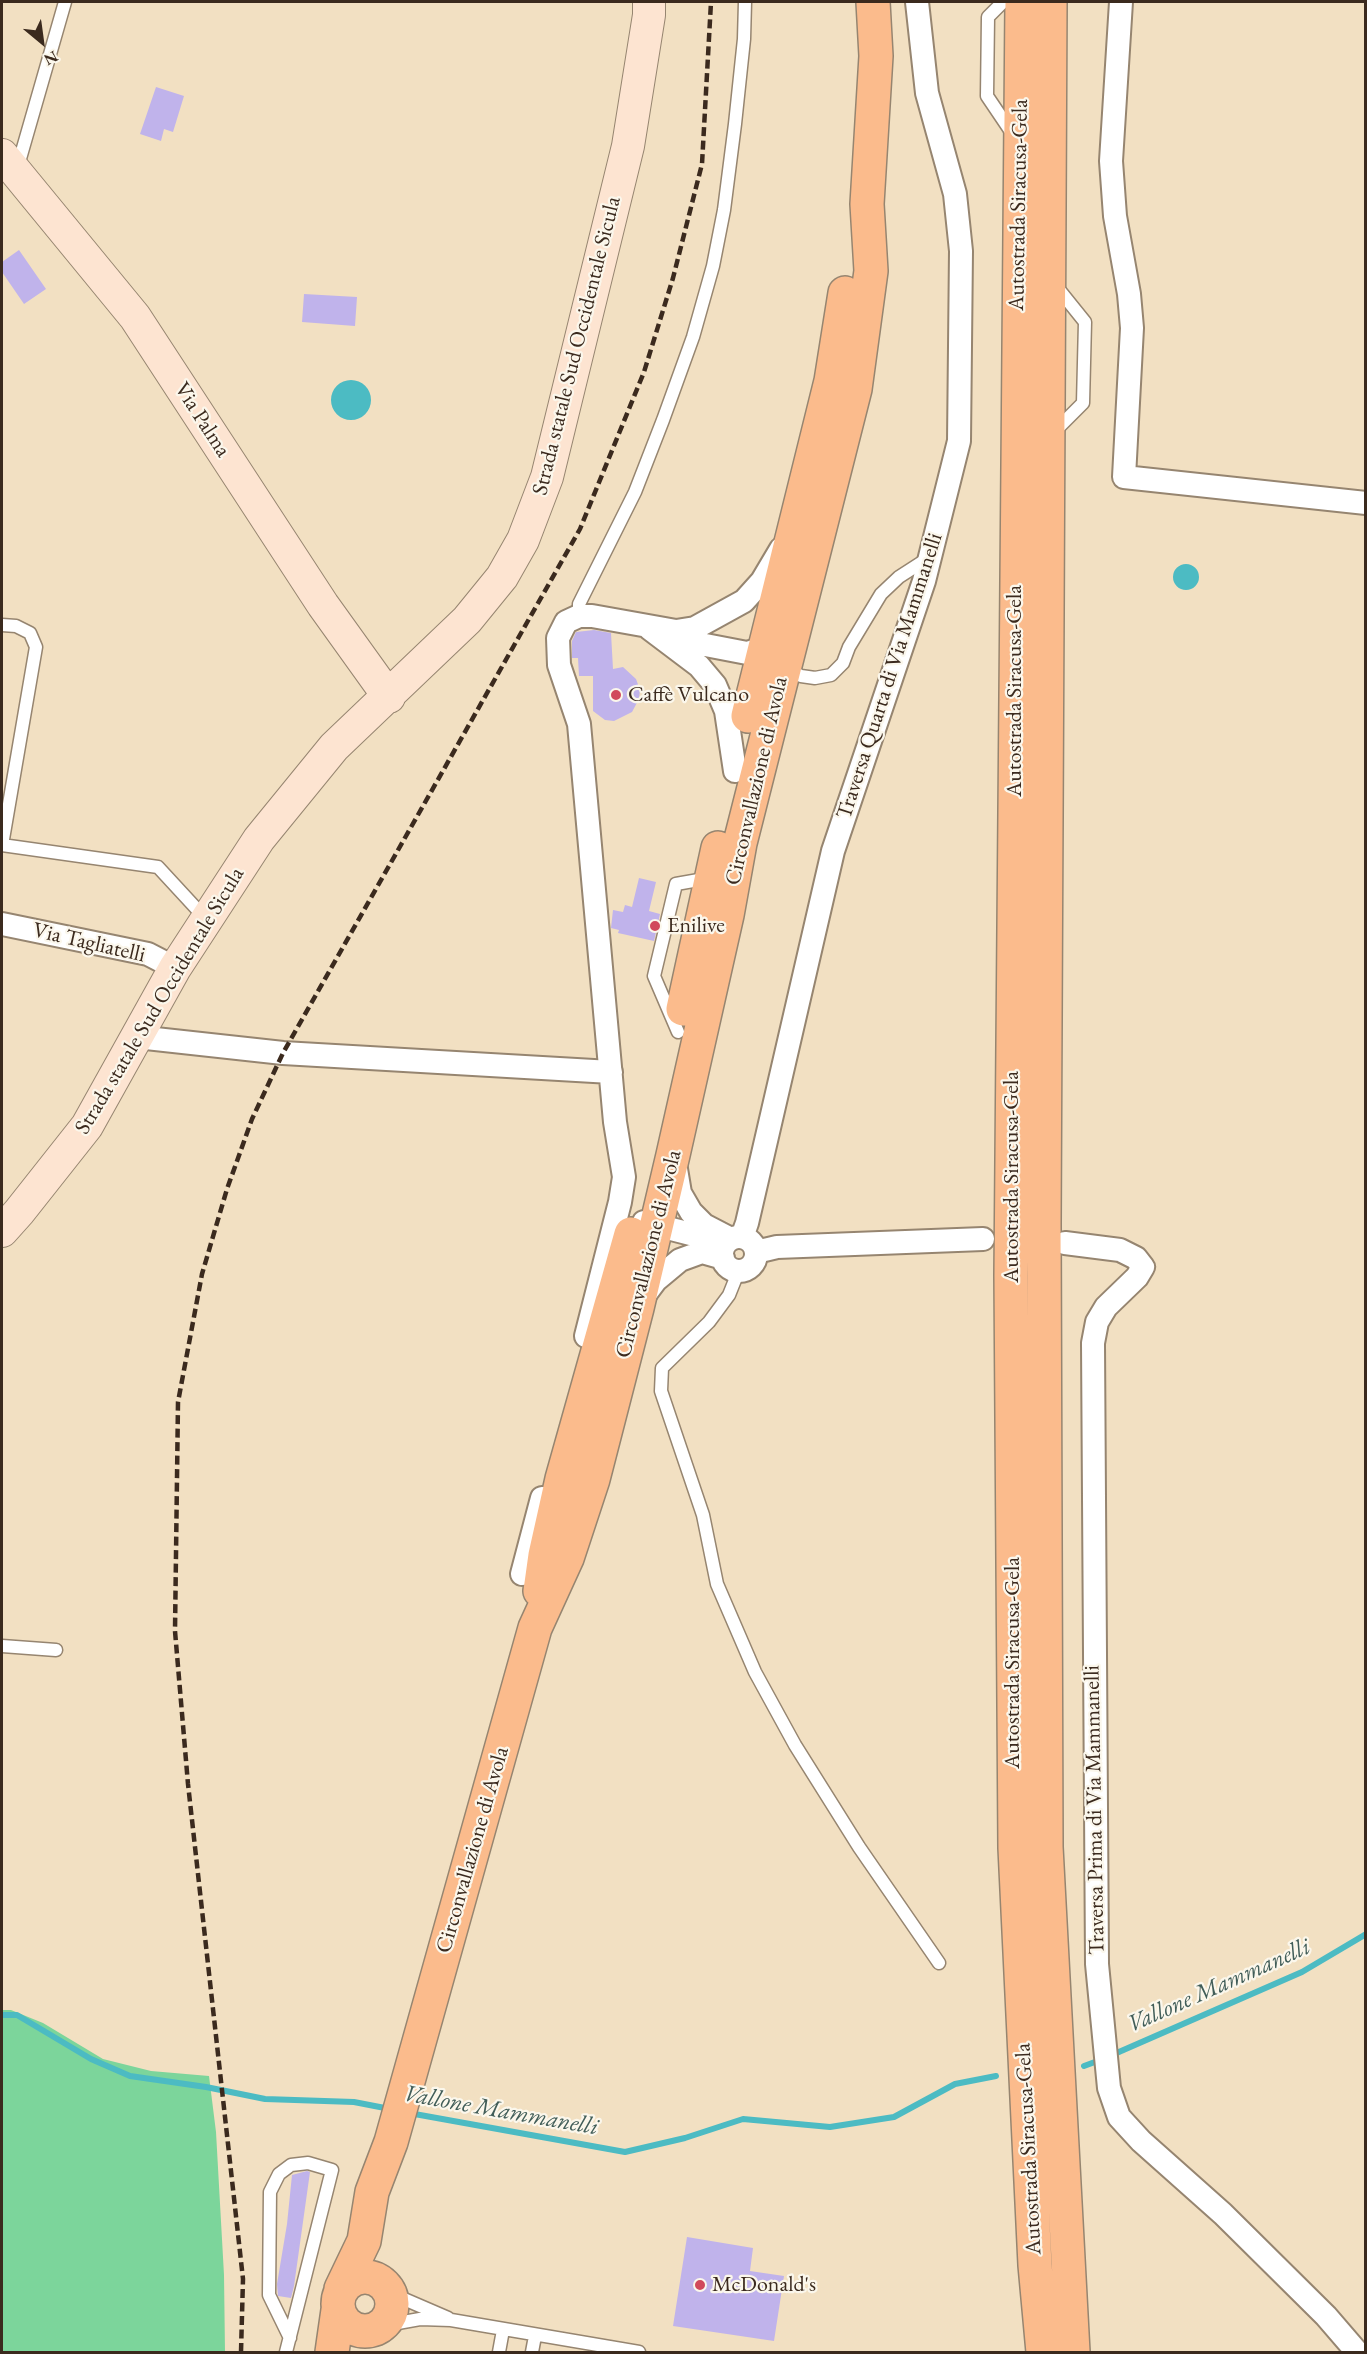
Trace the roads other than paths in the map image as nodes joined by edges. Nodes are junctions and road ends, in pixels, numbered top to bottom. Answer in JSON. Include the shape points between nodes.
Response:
{"nodes":[{"id":1,"x":65,"y":2,"type":"edge"},
{"id":2,"x":650,"y":2,"type":"edge"},
{"id":3,"x":745,"y":2,"type":"edge"},
{"id":4,"x":873,"y":2,"type":"edge"},
{"id":5,"x":916,"y":2,"type":"edge"},
{"id":6,"x":1003,"y":2,"type":"edge"},
{"id":7,"x":1022,"y":2,"type":"edge"},
{"id":8,"x":1050,"y":2,"type":"edge"},
{"id":9,"x":1121,"y":2,"type":"edge"},
{"id":10,"x":1019,"y":144,"type":"junction"},
{"id":11,"x":9,"y":164,"type":"edge"},
{"id":12,"x":867,"y":204,"type":"junction"},
{"id":13,"x":1365,"y":503,"type":"edge"},
{"id":14,"x":795,"y":525,"type":"junction"},
{"id":15,"x":931,"y":556,"type":"junction"},
{"id":16,"x":579,"y":616,"type":"junction"},
{"id":17,"x":2,"y":625,"type":"edge"},
{"id":18,"x":661,"y":632,"type":"junction"},
{"id":19,"x":780,"y":657,"type":"junction"},
{"id":20,"x":389,"y":697,"type":"junction"},
{"id":21,"x":735,"y":771,"type":"junction"},
{"id":22,"x":207,"y":920,"type":"junction"},
{"id":23,"x":2,"y":924,"type":"edge"},
{"id":24,"x":175,"y":968,"type":"junction"},
{"id":25,"x":137,"y":1037,"type":"junction"},
{"id":26,"x":611,"y":1072,"type":"junction"},
{"id":27,"x":673,"y":1155,"type":"junction"},
{"id":28,"x":643,"y":1230,"type":"junction"},
{"id":29,"x":2,"y":1231,"type":"edge"},
{"id":30,"x":983,"y":1239,"type":"dead end"},
{"id":31,"x":1065,"y":1242,"type":"dead end"},
{"id":32,"x":731,"y":1250,"type":"junction"},
{"id":33,"x":637,"y":1308,"type":"junction"},
{"id":34,"x":522,"y":1574,"type":"dead end"},
{"id":35,"x":535,"y":1628,"type":"junction"},
{"id":36,"x":2,"y":1646,"type":"edge"},
{"id":37,"x":56,"y":1650,"type":"dead end"},
{"id":38,"x":939,"y":1963,"type":"dead end"},
{"id":39,"x":391,"y":2142,"type":"junction"},
{"id":40,"x":389,"y":2291,"type":"junction"},
{"id":41,"x":340,"y":2300,"type":"junction"},
{"id":42,"x":451,"y":2320,"type":"junction"},
{"id":43,"x":502,"y":2330,"type":"junction"},
{"id":44,"x":372,"y":2336,"type":"edge"},
{"id":45,"x":535,"y":2336,"type":"junction"},
{"id":46,"x":290,"y":2338,"type":"junction"},
{"id":47,"x":286,"y":2352,"type":"edge"},
{"id":48,"x":332,"y":2352,"type":"edge"},
{"id":49,"x":499,"y":2352,"type":"edge"},
{"id":50,"x":532,"y":2352,"type":"edge"},
{"id":51,"x":639,"y":2352,"type":"edge"},
{"id":52,"x":1043,"y":2352,"type":"edge"},
{"id":53,"x":1073,"y":2352,"type":"edge"},
{"id":54,"x":1357,"y":2352,"type":"edge"}],
"edges":[{"from":1,"to":11,"type":"lane","via":[[23,153]]},
{"from":2,"to":20,"type":"main road","name":"Strada statale Sud Occidentale Sicula","via":[[628,146],[547,477],[523,540],[502,577],[467,620]]},
{"from":3,"to":16,"type":"lane","via":[[735,124],[713,267],[663,420],[635,492],[579,604]]},
{"from":4,"to":12,"type":"main road","name":"Circonvallazione di Avola","via":[[876,56]]},
{"from":5,"to":15,"type":"street","name":"Traversa Quarta di Via Mammanelli","via":[[927,93],[955,194],[961,251],[959,441]]},
{"from":6,"to":10,"type":"lane","via":[[988,17],[987,96]]},
{"from":7,"to":10,"type":"main road","name":"Autostrada Siracusa-Gela"},
{"from":8,"to":53,"type":"main road","name":"Autostrada Siracusa-Gela","via":[[1044,1223],[1046,1847]]},
{"from":9,"to":13,"type":"street","via":[[1111,161],[1132,328],[1124,477]]},
{"from":10,"to":52,"type":"main road","name":"Autostrada Siracusa-Gela","via":[[1011,1263],[1014,1836],[1035,2265]]},
{"from":11,"to":20,"type":"main road","name":"Via Palma","via":[[135,316],[323,605]]},
{"from":12,"to":14,"type":"main road","name":"Circonvallazione di Avola","via":[[850,264],[831,381]]},
{"from":12,"to":19,"type":"main road","name":"Circonvallazione di Avola","via":[[871,271],[855,389]]},
{"from":14,"to":18,"type":"street","via":[[762,581],[744,601],[695,628]]},
{"from":14,"to":19,"type":"main road","name":"Circonvallazione di Avola"},
{"from":15,"to":19,"type":"lane","via":[[881,594],[843,663],[831,675],[801,676]]},
{"from":15,"to":32,"type":"street","name":"Traversa Quarta di Via Mammanelli","via":[[833,851],[747,1223]]},
{"from":16,"to":18,"type":"street"},
{"from":16,"to":26,"type":"street","via":[[566,622],[558,638],[559,665],[579,724]]},
{"from":17,"to":22,"type":"lane","via":[[30,633],[36,647],[2,845],[158,867]]},
{"from":18,"to":19,"type":"street","via":[[748,640]]},
{"from":18,"to":21,"type":"street","via":[[699,666],[718,692],[731,729]]},
{"from":19,"to":21,"type":"main road","name":"Circonvallazione di Avola"},
{"from":19,"to":27,"type":"main road","name":"Circonvallazione di Avola"},
{"from":20,"to":22,"type":"main road","name":"Strada statale Sud Occidentale Sicula","via":[[334,747],[267,830]]},
{"from":21,"to":28,"type":"main road","name":"Circonvallazione di Avola","via":[[678,1032]]},
{"from":22,"to":24,"type":"main road","name":"Strada statale Sud Occidentale Sicula"},
{"from":23,"to":24,"type":"street","name":"Via Tagliatelli","via":[[148,954]]},
{"from":24,"to":25,"type":"main road","name":"Strada statale Sud Occidentale Sicula"},
{"from":25,"to":26,"type":"street","via":[[283,1053]]},
{"from":25,"to":29,"type":"main road","name":"Strada statale Sud Occidentale Sicula","via":[[87,1126]]},
{"from":26,"to":34,"type":"street","via":[[624,1177],[620,1202]]},
{"from":27,"to":28,"type":"main road","name":"Circonvallazione di Avola"},
{"from":27,"to":32,"type":"street","via":[[680,1193],[691,1212]]},
{"from":28,"to":32,"type":"street"},
{"from":28,"to":33,"type":"main road","name":"Circonvallazione di Avola"},
{"from":28,"to":35,"type":"main road","name":"Circonvallazione di Avola","via":[[562,1479],[545,1554]]},
{"from":30,"to":32,"type":"street"},
{"from":31,"to":54,"type":"street","name":"Traversa Prima di Via Mammanelli","via":[[1120,1250],[1136,1258],[1143,1267],[1106,1307],[1097,1322],[1093,1342],[1096,1964],[1109,2088],[1119,2117],[1141,2141],[1222,2214],[1326,2316]]},
{"from":32,"to":33,"type":"street","via":[[680,1260],[656,1280]]},
{"from":32,"to":38,"type":"lane","via":[[729,1295],[709,1322],[662,1368],[661,1391],[702,1515],[717,1584],[755,1672],[800,1754]]},
{"from":33,"to":35,"type":"main road","name":"Circonvallazione di Avola","via":[[593,1479],[567,1558]]},
{"from":35,"to":39,"type":"main road","name":"Circonvallazione di Avola"},
{"from":36,"to":37,"type":"lane"},
{"from":39,"to":40,"type":"main road","via":[[382,2222]]},
{"from":39,"to":41,"type":"main road","via":[[372,2192],[364,2241]]},
{"from":40,"to":41,"type":"main road","via":[[382,2282],[365,2276],[348,2282]]},
{"from":40,"to":42,"type":"lane"},
{"from":40,"to":44,"type":"main road","via":[[392,2308],[387,2321]]},
{"from":41,"to":44,"type":"main road","via":[[346,2325],[369,2331]]},
{"from":41,"to":48,"type":"main road"},
{"from":42,"to":43,"type":"lane"},
{"from":42,"to":44,"type":"lane","via":[[420,2319]]},
{"from":43,"to":45,"type":"lane"},
{"from":43,"to":49,"type":"lane"},
{"from":45,"to":50,"type":"lane"},
{"from":45,"to":51,"type":"lane"},
{"from":46,"to":46,"type":"lane","via":[[332,2170],[308,2163],[291,2165],[279,2174],[270,2192],[269,2295]]},
{"from":46,"to":47,"type":"lane"}]}
